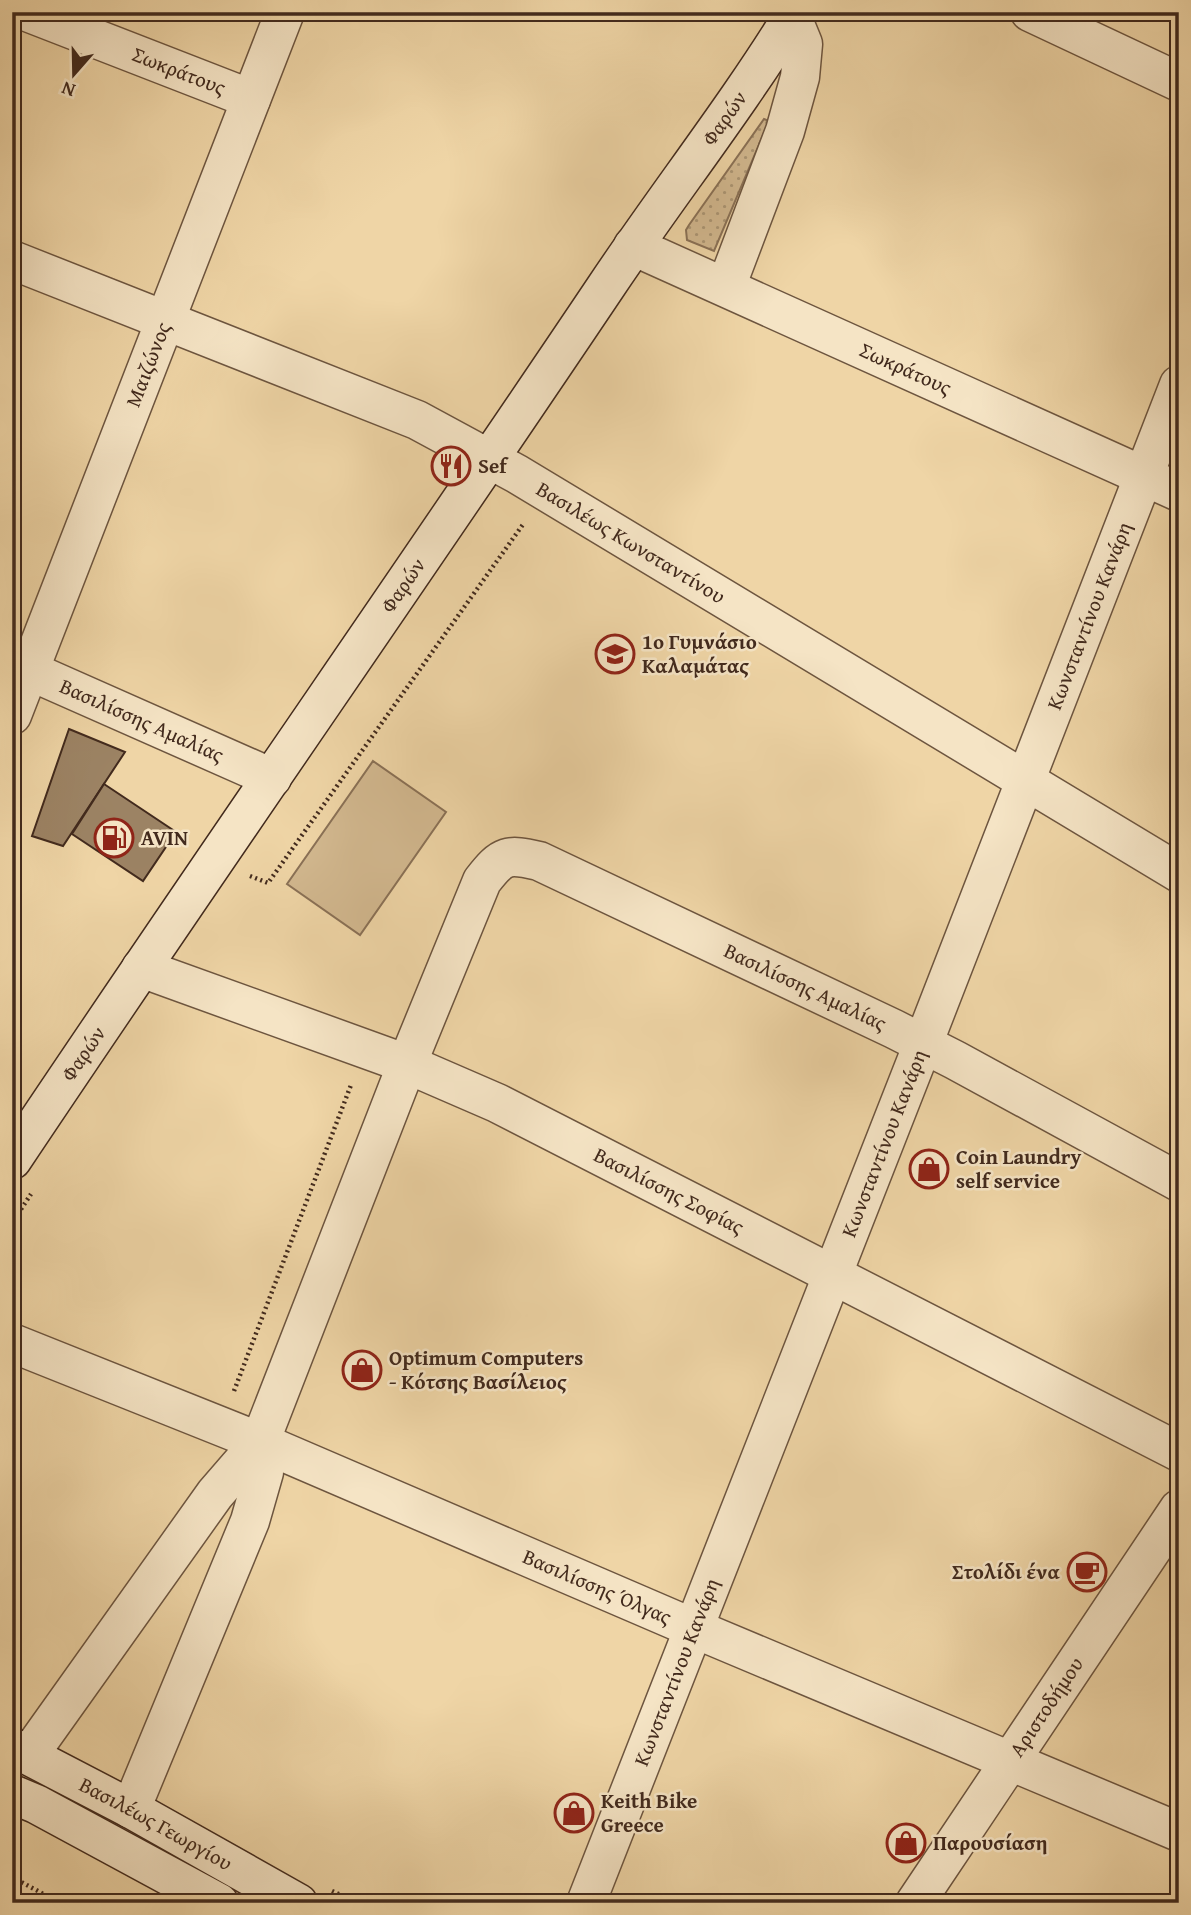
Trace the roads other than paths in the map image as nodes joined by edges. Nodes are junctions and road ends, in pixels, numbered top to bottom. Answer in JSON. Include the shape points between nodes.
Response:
{"nodes":[{"id":1,"x":27,"y":12,"type":"edge"},
{"id":2,"x":285,"y":12,"type":"edge"},
{"id":3,"x":1030,"y":12,"type":"edge"},
{"id":4,"x":794,"y":15,"type":"edge"},
{"id":5,"x":1179,"y":82,"type":"edge"},
{"id":6,"x":251,"y":99,"type":"junction"},
{"id":7,"x":633,"y":246,"type":"junction"},
{"id":8,"x":12,"y":260,"type":"edge"},
{"id":9,"x":726,"y":287,"type":"junction"},
{"id":10,"x":165,"y":319,"type":"junction"},
{"id":11,"x":1179,"y":385,"type":"edge"},
{"id":12,"x":490,"y":458,"type":"junction"},
{"id":13,"x":1144,"y":475,"type":"junction"},
{"id":14,"x":1179,"y":492,"type":"edge"},
{"id":15,"x":20,"y":667,"type":"edge"},
{"id":16,"x":12,"y":715,"type":"edge"},
{"id":17,"x":272,"y":778,"type":"junction"},
{"id":18,"x":1024,"y":781,"type":"junction"},
{"id":19,"x":1179,"y":873,"type":"edge"},
{"id":20,"x":141,"y":968,"type":"junction"},
{"id":21,"x":923,"y":1044,"type":"junction"},
{"id":22,"x":407,"y":1065,"type":"junction"},
{"id":23,"x":24,"y":1175,"type":"edge"},
{"id":24,"x":1179,"y":1182,"type":"edge"},
{"id":25,"x":832,"y":1274,"type":"junction"},
{"id":26,"x":12,"y":1343,"type":"edge"},
{"id":27,"x":260,"y":1442,"type":"junction"},
{"id":28,"x":1179,"y":1452,"type":"edge"},
{"id":29,"x":1179,"y":1510,"type":"edge"},
{"id":30,"x":693,"y":1628,"type":"junction"},
{"id":31,"x":20,"y":1751,"type":"edge"},
{"id":32,"x":1011,"y":1760,"type":"junction"},
{"id":33,"x":12,"y":1794,"type":"edge"},
{"id":34,"x":131,"y":1809,"type":"junction"},
{"id":35,"x":1179,"y":1832,"type":"edge"},
{"id":36,"x":589,"y":1902,"type":"edge"},
{"id":37,"x":219,"y":1903,"type":"edge"},
{"id":38,"x":298,"y":1903,"type":"edge"},
{"id":39,"x":915,"y":1903,"type":"edge"}],
"edges":[{"from":1,"to":6,"type":"street","name":"Σωκράτους"},
{"from":2,"to":6,"type":"street","name":"Μαιζώνος"},
{"from":3,"to":5,"type":"street"},
{"from":4,"to":7,"type":"street","name":"Φαρών"},
{"from":4,"to":9,"type":"street","via":[[803,44],[800,77],[785,131]]},
{"from":6,"to":10,"type":"street","name":"Μαιζώνος"},
{"from":7,"to":9,"type":"street","name":"Σωκράτους"},
{"from":7,"to":12,"type":"street","name":"Φαρών"},
{"from":8,"to":10,"type":"street","name":"Βασιλέως Κωνσταντίνου"},
{"from":9,"to":13,"type":"street","name":"Σωκράτους"},
{"from":10,"to":12,"type":"street","name":"Βασιλέως Κωνσταντίνου","via":[[417,420]]},
{"from":10,"to":15,"type":"street","name":"Μαιζώνος"},
{"from":11,"to":13,"type":"street","name":"Κωνσταντίνου Κανάρη"},
{"from":12,"to":17,"type":"street","name":"Φαρών"},
{"from":12,"to":18,"type":"street","name":"Βασιλέως Κωνσταντίνου"},
{"from":13,"to":14,"type":"street","name":"Σωκράτους"},
{"from":13,"to":18,"type":"street","name":"Κωνσταντίνου Κανάρη"},
{"from":15,"to":16,"type":"street","name":"Μαιζώνος"},
{"from":15,"to":17,"type":"street","name":"Βασιλίσσης Αμαλίας"},
{"from":17,"to":20,"type":"street","name":"Φαρών"},
{"from":18,"to":19,"type":"street","name":"Βασιλέως Κωνσταντίνου"},
{"from":18,"to":21,"type":"street","name":"Κωνσταντίνου Κανάρη"},
{"from":20,"to":22,"type":"street","name":"Βασιλίσσης Σοφίας"},
{"from":20,"to":23,"type":"street","name":"Φαρών"},
{"from":21,"to":22,"type":"street","name":"Βασιλίσσης Αμαλίας","via":[[539,861],[514,856],[496,862],[482,881]]},
{"from":21,"to":24,"type":"street","name":"Βασιλίσσης Αμαλίας"},
{"from":21,"to":25,"type":"street","name":"Κωνσταντίνου Κανάρη"},
{"from":22,"to":25,"type":"street","name":"Βασιλίσσης Σοφίας","via":[[497,1103]]},
{"from":22,"to":27,"type":"street"},
{"from":25,"to":28,"type":"street","name":"Βασιλίσσης Σοφίας"},
{"from":25,"to":30,"type":"street","name":"Κωνσταντίνου Κανάρη"},
{"from":26,"to":27,"type":"street","name":"Βασιλίσσης Όλγας"},
{"from":27,"to":30,"type":"street","name":"Βασιλίσσης Όλγας"},
{"from":27,"to":31,"type":"street","via":[[215,1494]]},
{"from":27,"to":34,"type":"street","via":[[264,1472],[250,1521]]},
{"from":29,"to":32,"type":"street","name":"Αριστοδήμου"},
{"from":30,"to":32,"type":"street","name":"Βασιλίσσης Όλγας"},
{"from":30,"to":36,"type":"street","name":"Κωνσταντίνου Κανάρη"},
{"from":31,"to":34,"type":"street","name":"Βασιλέως Γεωργίου"},
{"from":32,"to":35,"type":"street","name":"Βασιλίσσης Όλγας"},
{"from":32,"to":39,"type":"street","name":"Αριστοδήμου"},
{"from":33,"to":37,"type":"street","name":"Βασιλέως Γεωργίου"},
{"from":34,"to":38,"type":"street","name":"Βασιλέως Γεωργίου"}]}
